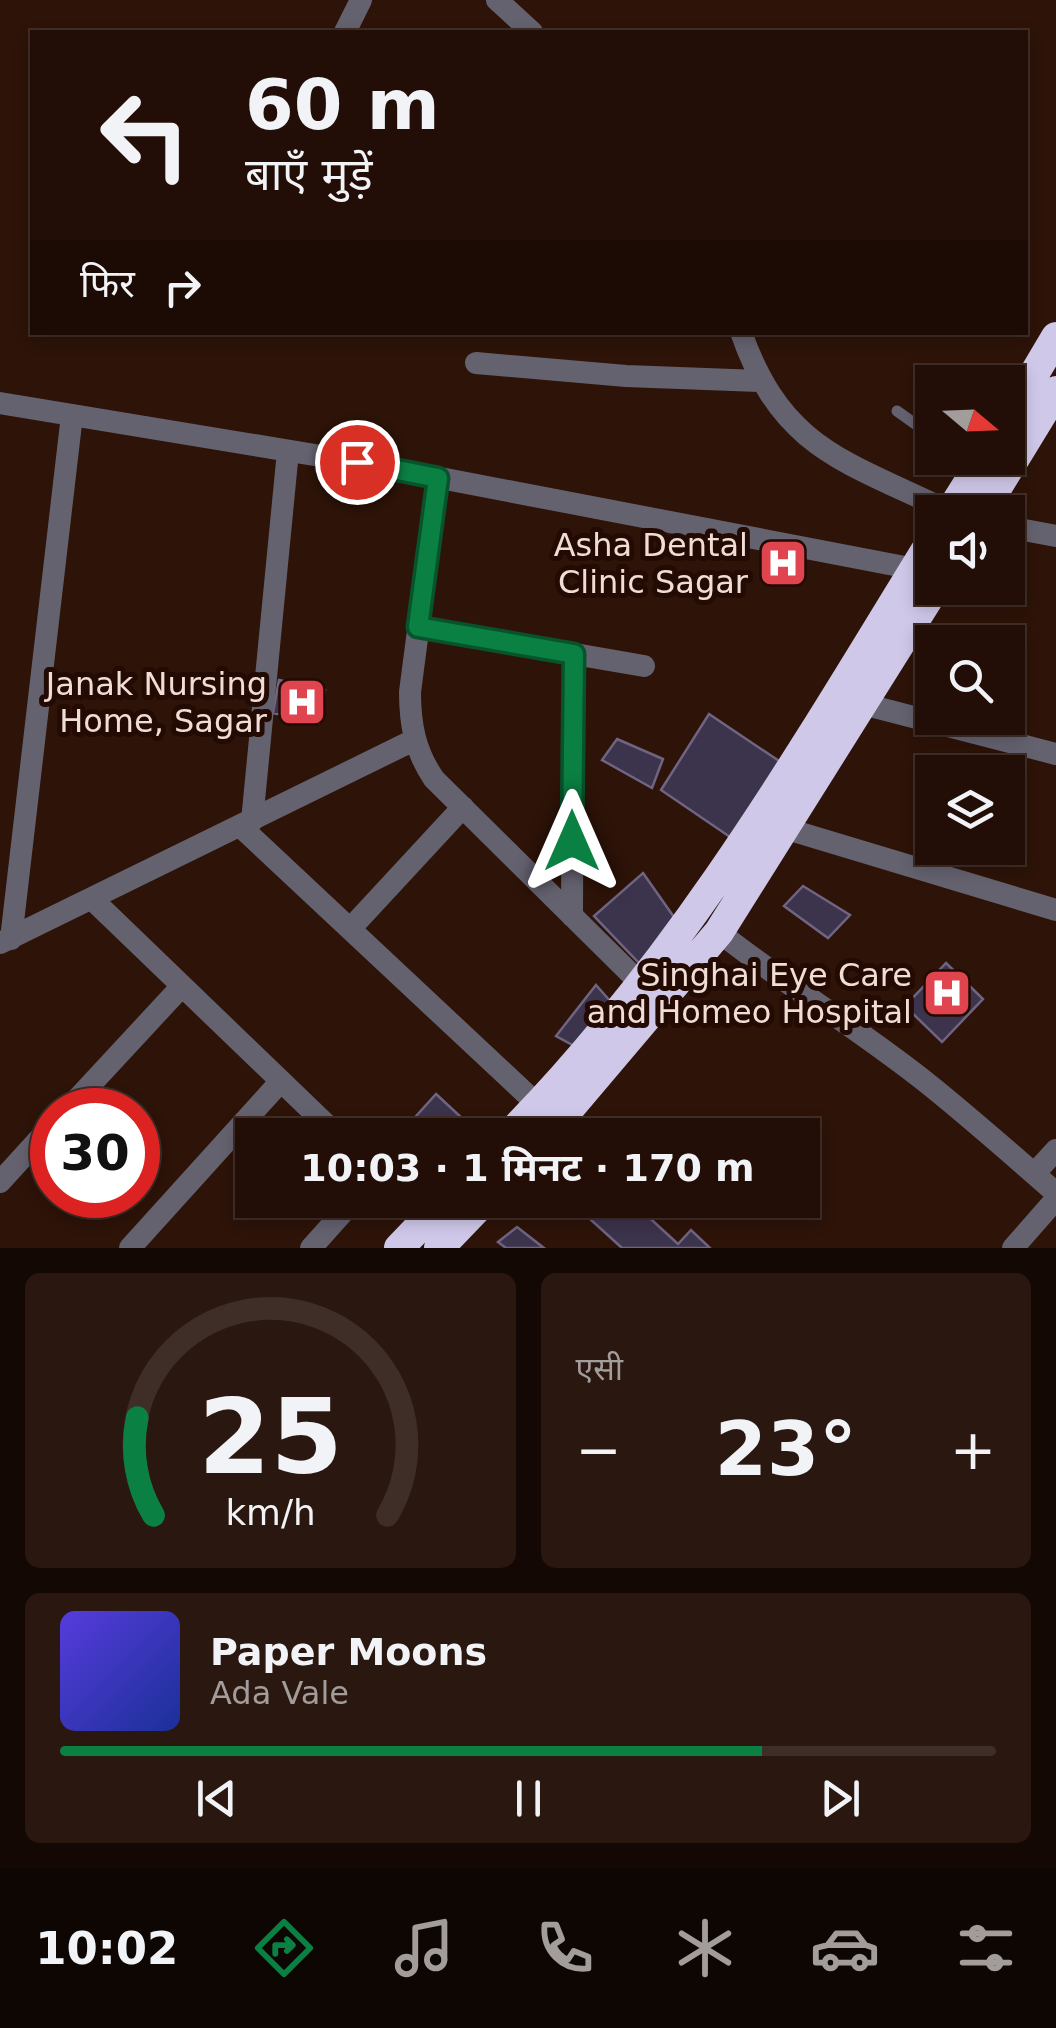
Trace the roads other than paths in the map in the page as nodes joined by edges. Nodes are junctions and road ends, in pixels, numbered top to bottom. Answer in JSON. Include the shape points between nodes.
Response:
{"nodes":[{"id":1,"x":361,"y":0,"type":"edge"},
{"id":2,"x":497,"y":0,"type":"edge"},
{"id":3,"x":347,"y":30,"type":"edge"},
{"id":4,"x":530,"y":30,"type":"edge"},
{"id":5,"x":742,"y":335,"type":"edge"},
{"id":6,"x":1056,"y":337,"type":"edge"},
{"id":7,"x":476,"y":363,"type":"dead end"},
{"id":8,"x":759,"y":381,"type":"junction"},
{"id":9,"x":1025,"y":389,"type":"edge"},
{"id":10,"x":1056,"y":391,"type":"edge"},
{"id":11,"x":0,"y":403,"type":"edge"},
{"id":12,"x":897,"y":411,"type":"dead end"},
{"id":13,"x":72,"y":415,"type":"junction"},
{"id":14,"x":915,"y":424,"type":"edge"},
{"id":15,"x":288,"y":451,"type":"junction"},
{"id":16,"x":438,"y":478,"type":"junction"},
{"id":17,"x":917,"y":495,"type":"edge"},
{"id":18,"x":992,"y":495,"type":"edge"},
{"id":19,"x":1025,"y":530,"type":"edge"},
{"id":20,"x":1056,"y":536,"type":"edge"},
{"id":21,"x":915,"y":576,"type":"edge"},
{"id":22,"x":915,"y":593,"type":"edge"},
{"id":23,"x":915,"y":598,"type":"edge"},
{"id":24,"x":418,"y":627,"type":"junction"},
{"id":25,"x":574,"y":654,"type":"junction"},
{"id":26,"x":644,"y":666,"type":"dead end"},
{"id":27,"x":863,"y":704,"type":"junction"},
{"id":28,"x":414,"y":740,"type":"junction"},
{"id":29,"x":1056,"y":754,"type":"edge"},
{"id":30,"x":463,"y":807,"type":"junction"},
{"id":31,"x":246,"y":824,"type":"junction"},
{"id":32,"x":786,"y":829,"type":"junction"},
{"id":33,"x":94,"y":900,"type":"junction"},
{"id":34,"x":1056,"y":910,"type":"edge"},
{"id":35,"x":572,"y":916,"type":"junction"},
{"id":36,"x":350,"y":930,"type":"junction"},
{"id":37,"x":718,"y":932,"type":"junction"},
{"id":38,"x":6,"y":941,"type":"edge"},
{"id":39,"x":639,"y":982,"type":"junction"},
{"id":40,"x":182,"y":986,"type":"junction"},
{"id":41,"x":281,"y":1081,"type":"junction"},
{"id":42,"x":87,"y":1088,"type":"edge"},
{"id":43,"x":538,"y":1106,"type":"junction"},
{"id":44,"x":320,"y":1118,"type":"edge"},
{"id":45,"x":526,"y":1118,"type":"edge"},
{"id":46,"x":561,"y":1118,"type":"edge"},
{"id":47,"x":30,"y":1149,"type":"edge"},
{"id":48,"x":1056,"y":1150,"type":"edge"},
{"id":49,"x":1034,"y":1174,"type":"junction"},
{"id":50,"x":0,"y":1182,"type":"edge"},
{"id":51,"x":1056,"y":1196,"type":"edge"},
{"id":52,"x":338,"y":1218,"type":"edge"},
{"id":53,"x":418,"y":1218,"type":"edge"},
{"id":54,"x":429,"y":1218,"type":"edge"},
{"id":55,"x":468,"y":1218,"type":"edge"},
{"id":56,"x":130,"y":1248,"type":"edge"},
{"id":57,"x":310,"y":1248,"type":"edge"},
{"id":58,"x":399,"y":1248,"type":"edge"},
{"id":59,"x":439,"y":1248,"type":"edge"},
{"id":60,"x":1013,"y":1248,"type":"edge"}],
"edges":[{"from":1,"to":3,"type":"street"},
{"from":2,"to":4,"type":"street"},
{"from":5,"to":8,"type":"street"},
{"from":6,"to":9,"type":"highway"},
{"from":7,"to":8,"type":"street"},
{"from":8,"to":17,"type":"street","via":[[792,426],[814,442]]},
{"from":10,"to":18,"type":"highway"},
{"from":11,"to":13,"type":"street"},
{"from":12,"to":14,"type":"lane"},
{"from":13,"to":15,"type":"street"},
{"from":13,"to":38,"type":"street"},
{"from":15,"to":16,"type":"street"},
{"from":15,"to":31,"type":"street"},
{"from":16,"to":21,"type":"street"},
{"from":16,"to":24,"type":"street"},
{"from":19,"to":20,"type":"street"},
{"from":22,"to":39,"type":"highway"},
{"from":23,"to":27,"type":"highway"},
{"from":24,"to":25,"type":"street"},
{"from":24,"to":28,"type":"street","via":[[410,692]]},
{"from":25,"to":26,"type":"street"},
{"from":25,"to":35,"type":"street"},
{"from":27,"to":29,"type":"street"},
{"from":27,"to":32,"type":"highway"},
{"from":28,"to":30,"type":"street","via":[[434,779]]},
{"from":28,"to":31,"type":"street"},
{"from":30,"to":35,"type":"street"},
{"from":30,"to":36,"type":"street"},
{"from":31,"to":33,"type":"street"},
{"from":31,"to":36,"type":"street"},
{"from":32,"to":34,"type":"street"},
{"from":32,"to":37,"type":"highway"},
{"from":33,"to":38,"type":"street"},
{"from":33,"to":40,"type":"street"},
{"from":35,"to":39,"type":"street"},
{"from":36,"to":43,"type":"street"},
{"from":37,"to":46,"type":"highway"},
{"from":37,"to":49,"type":"street","via":[[930,1086]]},
{"from":39,"to":43,"type":"highway"},
{"from":40,"to":41,"type":"street"},
{"from":40,"to":42,"type":"street"},
{"from":41,"to":44,"type":"street"},
{"from":41,"to":56,"type":"street"},
{"from":43,"to":45,"type":"highway"},
{"from":47,"to":50,"type":"street"},
{"from":48,"to":49,"type":"street"},
{"from":49,"to":51,"type":"street"},
{"from":51,"to":60,"type":"street"},
{"from":52,"to":57,"type":"street"},
{"from":53,"to":58,"type":"highway"},
{"from":54,"to":59,"type":"street"},
{"from":55,"to":59,"type":"highway"}]}
